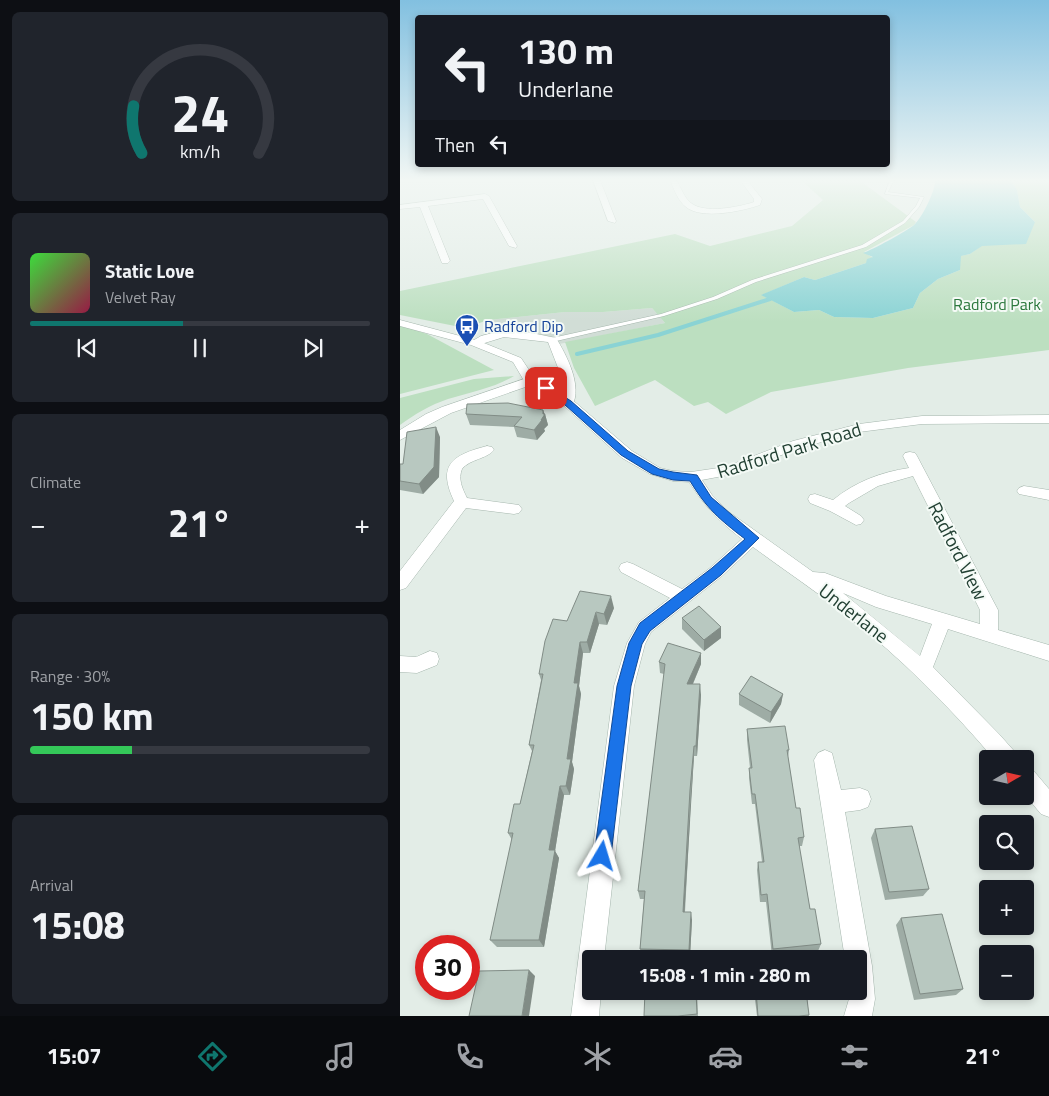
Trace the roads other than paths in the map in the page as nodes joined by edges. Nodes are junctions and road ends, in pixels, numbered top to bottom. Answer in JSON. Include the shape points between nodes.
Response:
{"nodes":[{"id":1,"x":432,"y":227,"type":"edge"},
{"id":2,"x":502,"y":227,"type":"edge"},
{"id":3,"x":895,"y":227,"type":"edge"},
{"id":4,"x":513,"y":246,"type":"dead end"},
{"id":5,"x":445,"y":262,"type":"dead end"},
{"id":6,"x":400,"y":323,"type":"edge"},
{"id":7,"x":552,"y":340,"type":"junction"},
{"id":8,"x":475,"y":343,"type":"junction"},
{"id":9,"x":530,"y":381,"type":"junction"},
{"id":10,"x":568,"y":403,"type":"junction"},
{"id":11,"x":1049,"y":419,"type":"edge"},
{"id":12,"x":400,"y":436,"type":"edge"},
{"id":13,"x":487,"y":450,"type":"dead end"},
{"id":14,"x":910,"y":456,"type":"dead end"},
{"id":15,"x":917,"y":471,"type":"junction"},
{"id":16,"x":693,"y":477,"type":"junction"},
{"id":17,"x":1024,"y":491,"type":"dead end"},
{"id":18,"x":1049,"y":495,"type":"edge"},
{"id":19,"x":815,"y":499,"type":"dead end"},
{"id":20,"x":462,"y":502,"type":"junction"},
{"id":21,"x":834,"y":508,"type":"junction"},
{"id":22,"x":514,"y":509,"type":"dead end"},
{"id":23,"x":856,"y":520,"type":"dead end"},
{"id":24,"x":753,"y":538,"type":"junction"},
{"id":25,"x":627,"y":568,"type":"dead end"},
{"id":26,"x":809,"y":578,"type":"junction"},
{"id":27,"x":400,"y":583,"type":"edge"},
{"id":28,"x":682,"y":597,"type":"junction"},
{"id":29,"x":942,"y":621,"type":"junction"},
{"id":30,"x":990,"y":634,"type":"junction"},
{"id":31,"x":1049,"y":653,"type":"edge"},
{"id":32,"x":430,"y":659,"type":"dead end"},
{"id":33,"x":400,"y":664,"type":"edge"},
{"id":34,"x":920,"y":668,"type":"junction"},
{"id":35,"x":1000,"y":750,"type":"edge"},
{"id":36,"x":825,"y":760,"type":"dead end"},
{"id":37,"x":1034,"y":788,"type":"edge"},
{"id":38,"x":860,"y":799,"type":"dead end"},
{"id":39,"x":832,"y":802,"type":"junction"},
{"id":40,"x":1049,"y":806,"type":"edge"},
{"id":41,"x":592,"y":950,"type":"edge"},
{"id":42,"x":857,"y":950,"type":"edge"},
{"id":43,"x":587,"y":1000,"type":"edge"},
{"id":44,"x":862,"y":1000,"type":"edge"},
{"id":45,"x":585,"y":1016,"type":"edge"},
{"id":46,"x":858,"y":1016,"type":"edge"}],
"edges":[{"from":1,"to":5,"type":"street"},
{"from":2,"to":4,"type":"street"},
{"from":3,"to":7,"type":"lane","via":[[864,246],[771,275],[715,298],[662,315]]},
{"from":6,"to":8,"type":"street"},
{"from":7,"to":8,"type":"street","via":[[504,333]]},
{"from":7,"to":10,"type":"street","via":[[571,389]]},
{"from":8,"to":9,"type":"street","via":[[517,360]]},
{"from":9,"to":10,"type":"street","name":"Radford Park Road"},
{"from":9,"to":12,"type":"street","via":[[433,414]]},
{"from":10,"to":16,"type":"street","name":"Radford Park Road","via":[[625,453],[655,471]]},
{"from":11,"to":16,"type":"street","name":"Radford Park Road","via":[[961,418],[874,425],[834,432],[750,463]]},
{"from":13,"to":20,"type":"street","via":[[469,455],[455,469],[451,478]]},
{"from":14,"to":15,"type":"street","name":"Radford View"},
{"from":15,"to":21,"type":"street","via":[[883,478]]},
{"from":15,"to":30,"type":"street","name":"Radford View","via":[[988,610]]},
{"from":16,"to":24,"type":"street","name":"Underlane","via":[[707,499]]},
{"from":17,"to":18,"type":"street"},
{"from":19,"to":21,"type":"street"},
{"from":20,"to":22,"type":"street"},
{"from":20,"to":27,"type":"street"},
{"from":21,"to":23,"type":"street"},
{"from":24,"to":26,"type":"street","name":"Underlane"},
{"from":24,"to":28,"type":"street","via":[[716,572]]},
{"from":25,"to":28,"type":"street"},
{"from":26,"to":29,"type":"street","via":[[825,579]]},
{"from":26,"to":34,"type":"street","name":"Underlane","via":[[869,622]]},
{"from":28,"to":41,"type":"street","via":[[645,627],[636,643],[624,686]]},
{"from":29,"to":30,"type":"street"},
{"from":29,"to":34,"type":"street","via":[[927,661]]},
{"from":30,"to":31,"type":"street"},
{"from":32,"to":33,"type":"street","via":[[417,665]]},
{"from":34,"to":35,"type":"street","name":"Underlane","via":[[973,718]]},
{"from":36,"to":39,"type":"street"},
{"from":37,"to":40,"type":"street"},
{"from":38,"to":39,"type":"street"},
{"from":39,"to":42,"type":"street"},
{"from":43,"to":45,"type":"street"},
{"from":44,"to":46,"type":"street"}]}
